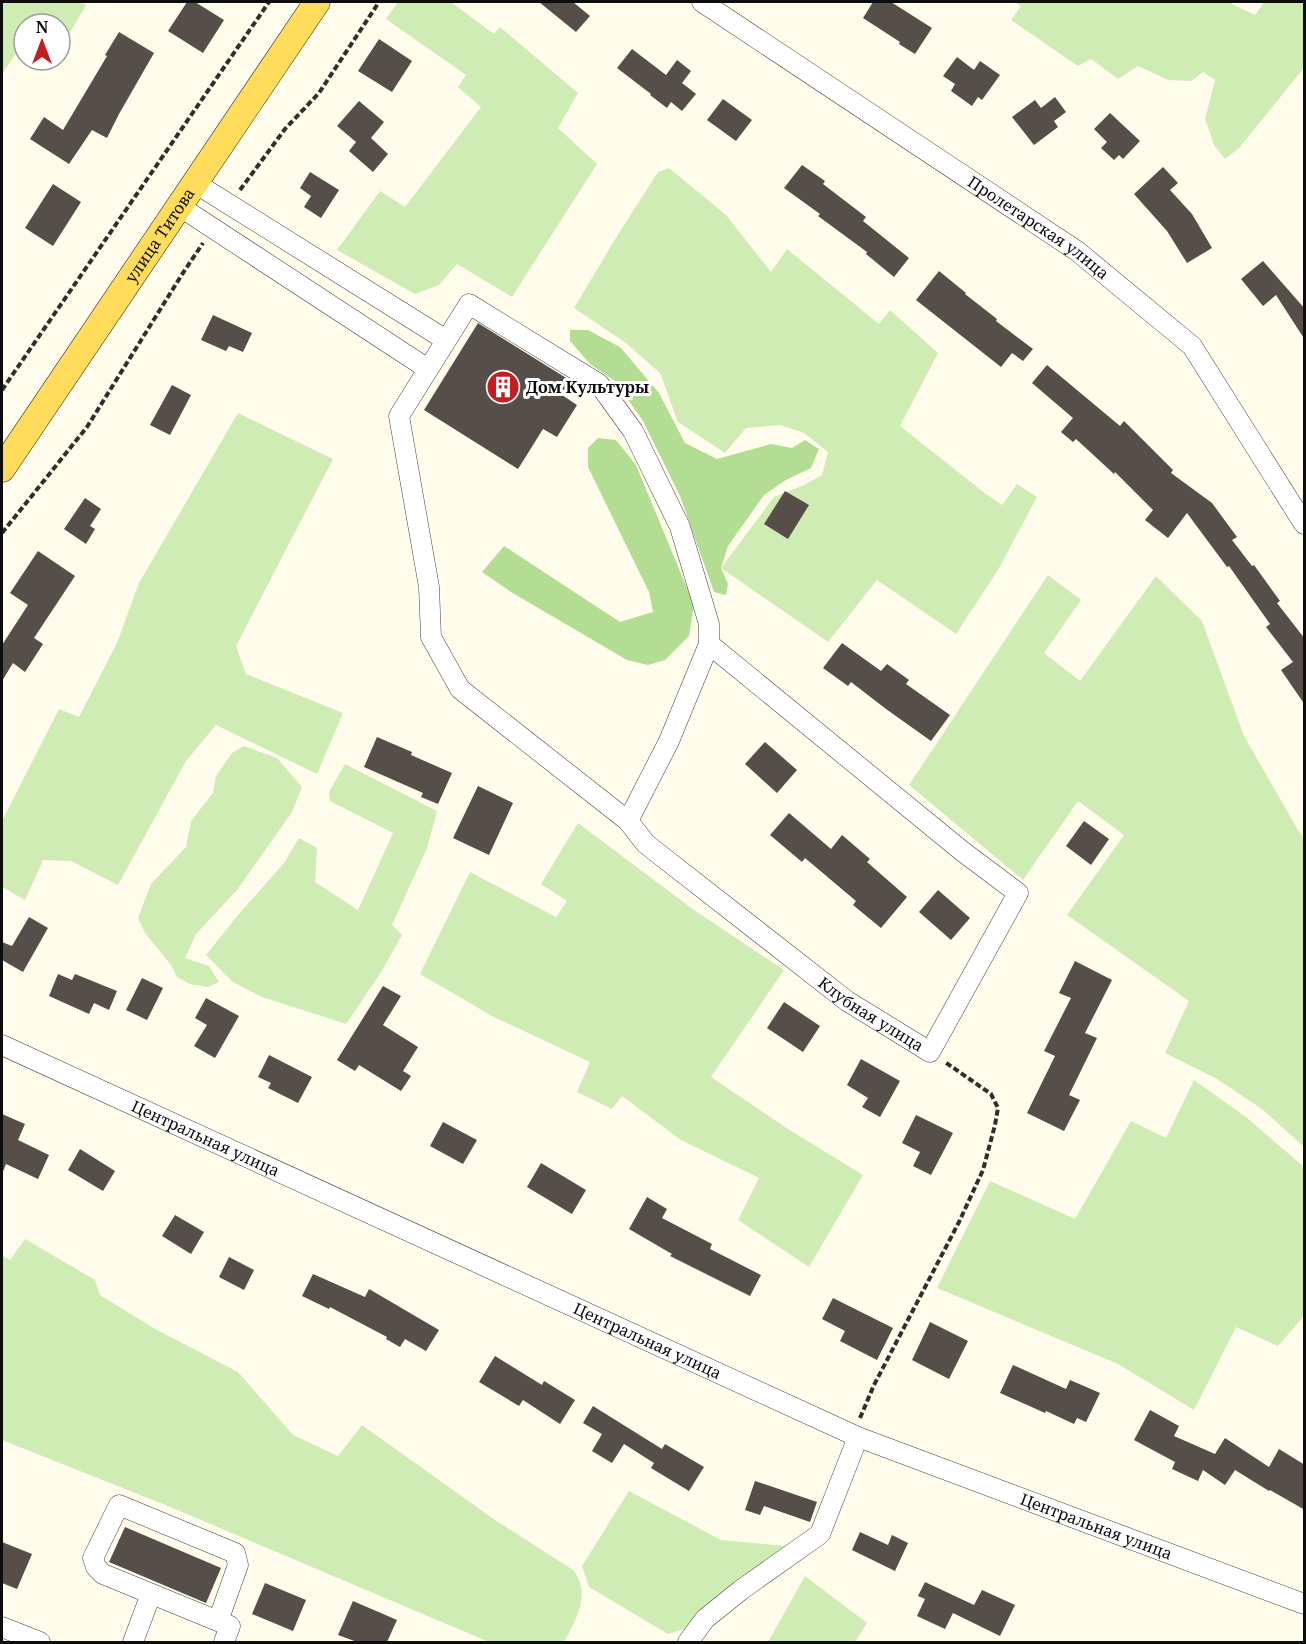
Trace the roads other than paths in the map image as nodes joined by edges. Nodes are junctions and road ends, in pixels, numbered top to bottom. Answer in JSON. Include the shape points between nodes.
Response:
{"nodes":[{"id":1,"x":317,"y":2,"type":"edge"},
{"id":2,"x":702,"y":2,"type":"edge"},
{"id":3,"x":195,"y":183,"type":"junction"},
{"id":4,"x":179,"y":206,"type":"junction"},
{"id":5,"x":446,"y":340,"type":"junction"},
{"id":6,"x":428,"y":369,"type":"junction"},
{"id":7,"x":2,"y":470,"type":"edge"},
{"id":8,"x":1305,"y":524,"type":"edge"},
{"id":9,"x":709,"y":644,"type":"junction"},
{"id":10,"x":628,"y":821,"type":"junction"},
{"id":11,"x":2,"y":1045,"type":"edge"},
{"id":12,"x":855,"y":1436,"type":"junction"},
{"id":13,"x":152,"y":1594,"type":"junction"},
{"id":14,"x":1305,"y":1604,"type":"edge"},
{"id":15,"x":218,"y":1621,"type":"junction"},
{"id":16,"x":2,"y":1627,"type":"edge"},
{"id":17,"x":40,"y":1642,"type":"edge"},
{"id":18,"x":133,"y":1642,"type":"edge"},
{"id":19,"x":224,"y":1642,"type":"edge"},
{"id":20,"x":688,"y":1642,"type":"edge"}],
"edges":[{"from":1,"to":3,"type":"main road","name":"улица Титова"},
{"from":2,"to":8,"type":"street","name":"Пролетарская улица","via":[[1077,251],[1192,346]]},
{"from":3,"to":4,"type":"main road","name":"улица Титова"},
{"from":3,"to":5,"type":"street"},
{"from":4,"to":6,"type":"street"},
{"from":4,"to":7,"type":"main road","name":"улица Титова"},
{"from":5,"to":6,"type":"street"},
{"from":5,"to":9,"type":"street","via":[[469,304],[599,384],[633,431],[680,527],[709,624]]},
{"from":6,"to":10,"type":"street","name":"Клубная улица","via":[[399,416],[429,588],[431,637],[460,689]]},
{"from":9,"to":10,"type":"street","via":[[669,741]]},
{"from":9,"to":10,"type":"street","name":"Клубная улица","via":[[1018,893],[930,1052],[847,1001],[646,844]]},
{"from":11,"to":12,"type":"street","name":"Центральная улица"},
{"from":12,"to":14,"type":"street","name":"Центральная улица"},
{"from":12,"to":20,"type":"street","via":[[820,1534],[741,1590],[705,1620]]},
{"from":13,"to":15,"type":"street"},
{"from":13,"to":15,"type":"street","via":[[103,1574],[96,1567],[93,1558],[119,1505],[235,1553],[238,1565]]},
{"from":13,"to":18,"type":"street"},
{"from":15,"to":19,"type":"street","via":[[230,1626]]},
{"from":16,"to":17,"type":"street"}]}
